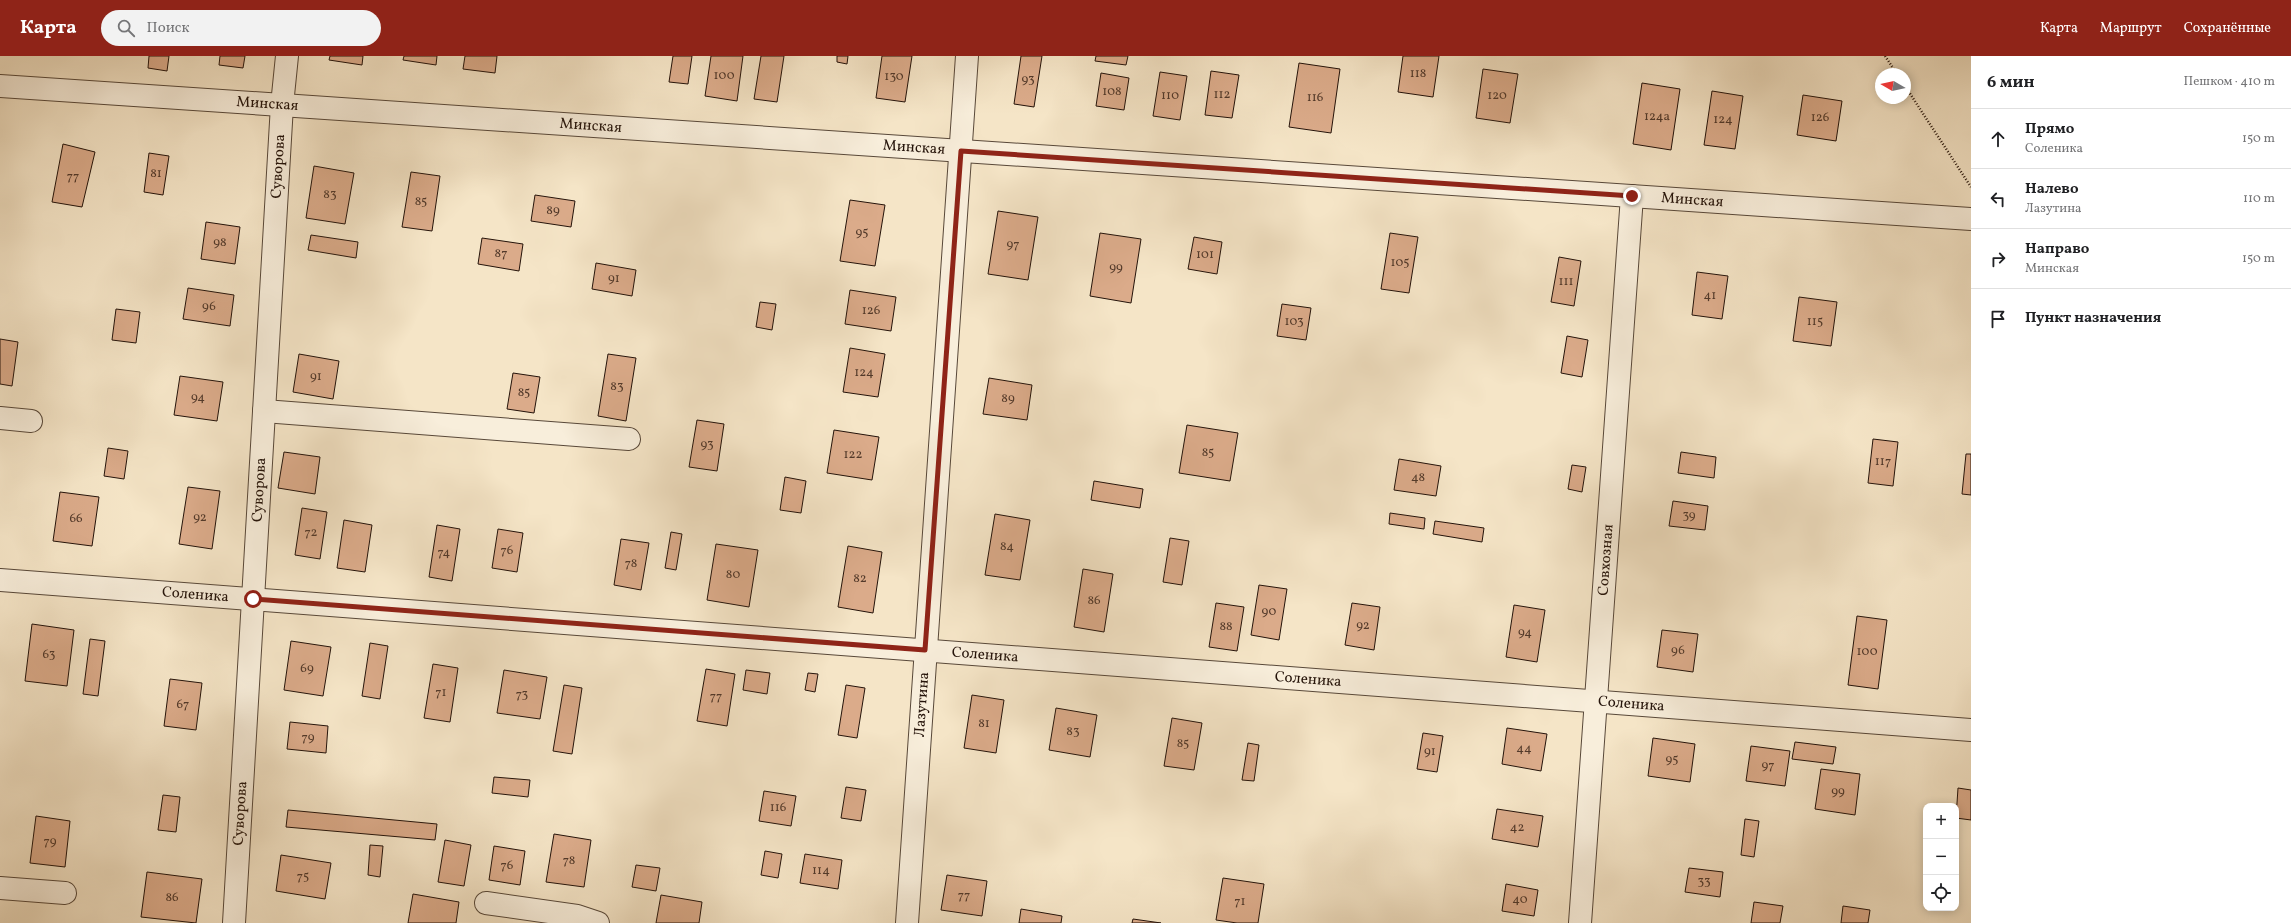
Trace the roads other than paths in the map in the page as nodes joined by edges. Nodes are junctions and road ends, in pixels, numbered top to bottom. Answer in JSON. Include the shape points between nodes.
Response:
{"nodes":[{"id":1,"x":287,"y":56,"type":"edge"},
{"id":2,"x":968,"y":56,"type":"edge"},
{"id":3,"x":0,"y":86,"type":"edge"},
{"id":4,"x":282,"y":105,"type":"junction"},
{"id":5,"x":961,"y":151,"type":"junction"},
{"id":6,"x":1632,"y":196,"type":"junction"},
{"id":7,"x":1971,"y":219,"type":"edge"},
{"id":8,"x":264,"y":411,"type":"junction"},
{"id":9,"x":0,"y":418,"type":"edge"},
{"id":10,"x":31,"y":421,"type":"dead end"},
{"id":11,"x":629,"y":439,"type":"dead end"},
{"id":12,"x":0,"y":580,"type":"edge"},
{"id":13,"x":253,"y":599,"type":"junction"},
{"id":14,"x":925,"y":650,"type":"junction"},
{"id":15,"x":1596,"y":702,"type":"junction"},
{"id":16,"x":1971,"y":730,"type":"edge"},
{"id":17,"x":0,"y":888,"type":"edge"},
{"id":18,"x":66,"y":893,"type":"dead end"},
{"id":19,"x":486,"y":904,"type":"dead end"},
{"id":20,"x":234,"y":923,"type":"edge"},
{"id":21,"x":598,"y":923,"type":"edge"},
{"id":22,"x":908,"y":923,"type":"edge"},
{"id":23,"x":1580,"y":923,"type":"edge"}],
"edges":[{"from":1,"to":4,"type":"street","name":"Суворова"},
{"from":2,"to":5,"type":"street","name":"Лазутина"},
{"from":3,"to":4,"type":"street","name":"Минская"},
{"from":4,"to":5,"type":"street","name":"Минская"},
{"from":4,"to":8,"type":"street","name":"Суворова"},
{"from":5,"to":6,"type":"street","name":"Минская"},
{"from":5,"to":14,"type":"street","name":"Лазутина"},
{"from":6,"to":7,"type":"street","name":"Минская"},
{"from":6,"to":15,"type":"street","name":"Совхозная"},
{"from":8,"to":11,"type":"street"},
{"from":8,"to":13,"type":"street","name":"Суворова"},
{"from":9,"to":10,"type":"street"},
{"from":12,"to":13,"type":"street","name":"Соленика"},
{"from":13,"to":14,"type":"street","name":"Соленика"},
{"from":13,"to":20,"type":"street","name":"Суворова"},
{"from":14,"to":15,"type":"street","name":"Соленика"},
{"from":14,"to":22,"type":"street","name":"Лазутина"},
{"from":15,"to":16,"type":"street","name":"Соленика"},
{"from":15,"to":23,"type":"street","name":"Совхозная"},
{"from":17,"to":18,"type":"street"},
{"from":19,"to":21,"type":"street","via":[[577,916]]}]}
